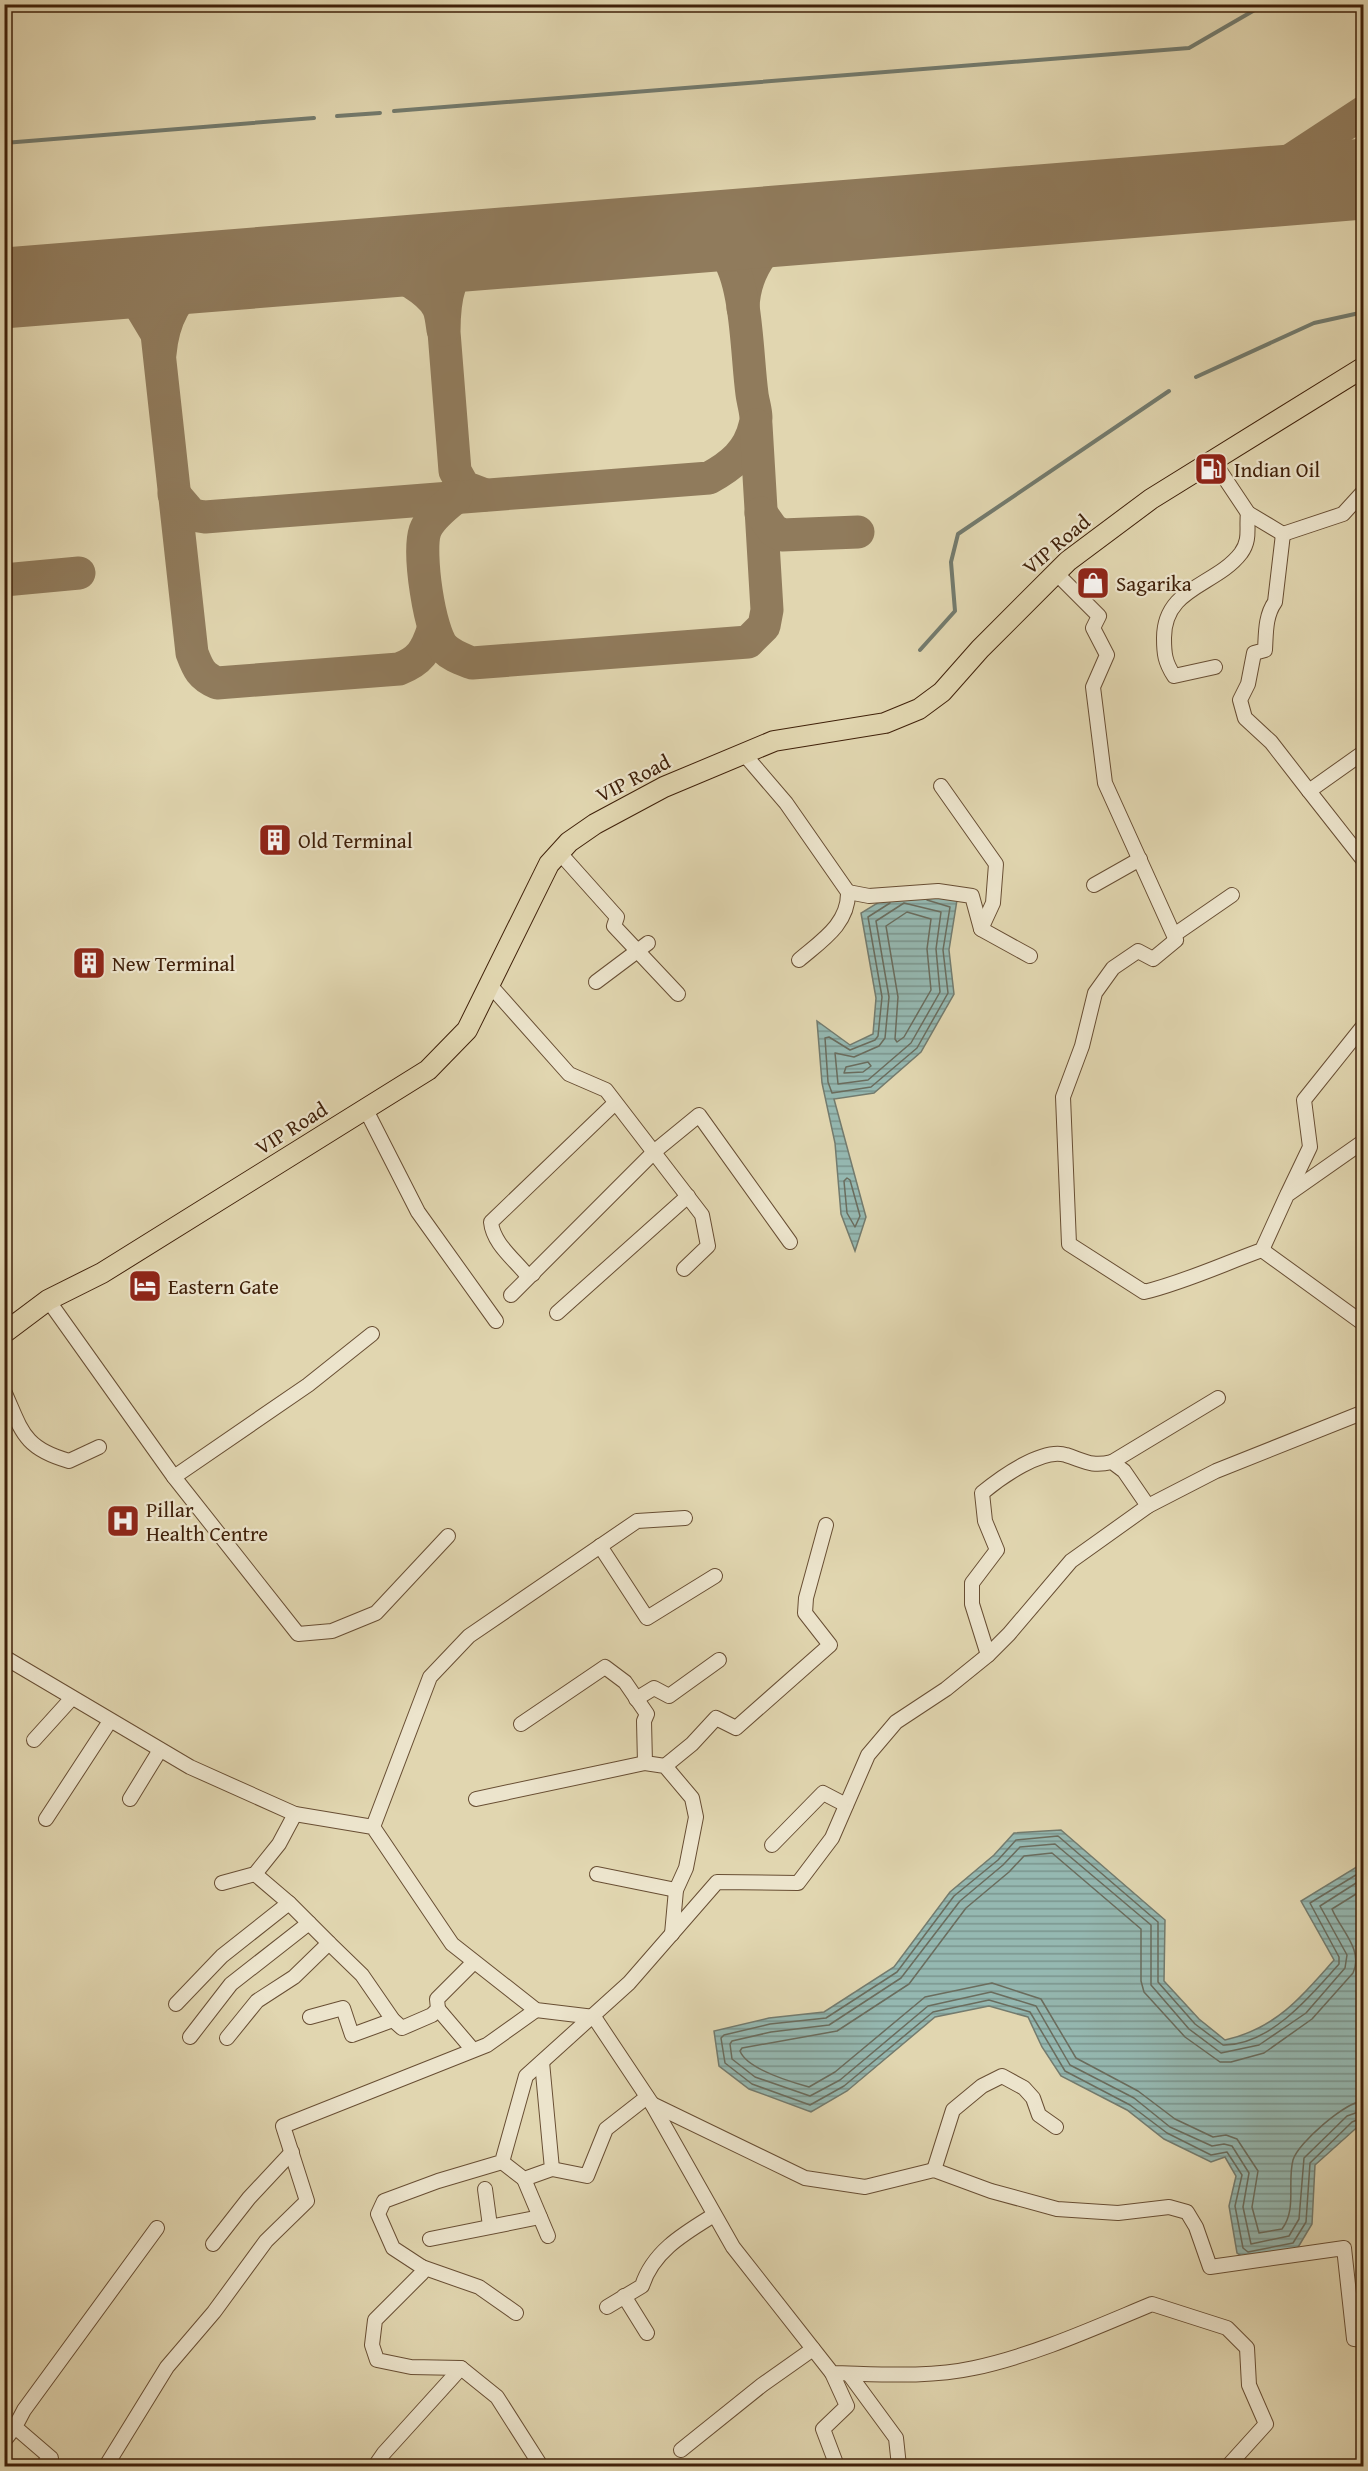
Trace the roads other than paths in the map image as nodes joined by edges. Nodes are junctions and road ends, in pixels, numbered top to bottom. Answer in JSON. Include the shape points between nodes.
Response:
{"nodes":[{"id":1,"x":1364,"y":367,"type":"edge"},
{"id":2,"x":1214,"y":462,"type":"junction"},
{"id":3,"x":1364,"y":491,"type":"edge"},
{"id":4,"x":1248,"y":513,"type":"junction"},
{"id":5,"x":1283,"y":534,"type":"junction"},
{"id":6,"x":1056,"y":573,"type":"junction"},
{"id":7,"x":1215,"y":667,"type":"dead end"},
{"id":8,"x":1364,"y":752,"type":"edge"},
{"id":9,"x":744,"y":754,"type":"junction"},
{"id":10,"x":941,"y":786,"type":"dead end"},
{"id":11,"x":1309,"y":791,"type":"junction"},
{"id":12,"x":558,"y":851,"type":"junction"},
{"id":13,"x":1140,"y":859,"type":"junction"},
{"id":14,"x":1364,"y":861,"type":"edge"},
{"id":15,"x":1094,"y":885,"type":"dead end"},
{"id":16,"x":848,"y":892,"type":"junction"},
{"id":17,"x":1232,"y":895,"type":"dead end"},
{"id":18,"x":981,"y":929,"type":"junction"},
{"id":19,"x":1174,"y":935,"type":"junction"},
{"id":20,"x":643,"y":947,"type":"junction"},
{"id":21,"x":1030,"y":956,"type":"dead end"},
{"id":22,"x":799,"y":960,"type":"dead end"},
{"id":23,"x":596,"y":982,"type":"dead end"},
{"id":24,"x":489,"y":984,"type":"junction"},
{"id":25,"x":678,"y":994,"type":"dead end"},
{"id":26,"x":1364,"y":1024,"type":"edge"},
{"id":27,"x":614,"y":1104,"type":"junction"},
{"id":28,"x":366,"y":1110,"type":"junction"},
{"id":29,"x":1364,"y":1141,"type":"edge"},
{"id":30,"x":655,"y":1151,"type":"junction"},
{"id":31,"x":1287,"y":1195,"type":"junction"},
{"id":32,"x":688,"y":1196,"type":"junction"},
{"id":33,"x":790,"y":1242,"type":"dead end"},
{"id":34,"x":1262,"y":1250,"type":"junction"},
{"id":35,"x":684,"y":1269,"type":"dead end"},
{"id":36,"x":533,"y":1274,"type":"junction"},
{"id":37,"x":511,"y":1294,"type":"dead end"},
{"id":38,"x":48,"y":1300,"type":"junction"},
{"id":39,"x":557,"y":1313,"type":"dead end"},
{"id":40,"x":496,"y":1321,"type":"dead end"},
{"id":41,"x":1364,"y":1324,"type":"edge"},
{"id":42,"x":4,"y":1333,"type":"edge"},
{"id":43,"x":372,"y":1334,"type":"dead end"},
{"id":44,"x":4,"y":1391,"type":"edge"},
{"id":45,"x":1218,"y":1398,"type":"dead end"},
{"id":46,"x":1364,"y":1412,"type":"edge"},
{"id":47,"x":99,"y":1447,"type":"dead end"},
{"id":48,"x":1112,"y":1462,"type":"junction"},
{"id":49,"x":174,"y":1477,"type":"junction"},
{"id":50,"x":1148,"y":1506,"type":"junction"},
{"id":51,"x":685,"y":1518,"type":"dead end"},
{"id":52,"x":826,"y":1526,"type":"dead end"},
{"id":53,"x":448,"y":1536,"type":"dead end"},
{"id":54,"x":600,"y":1546,"type":"junction"},
{"id":55,"x":715,"y":1576,"type":"dead end"},
{"id":56,"x":988,"y":1655,"type":"junction"},
{"id":57,"x":4,"y":1657,"type":"edge"},
{"id":58,"x":719,"y":1660,"type":"dead end"},
{"id":59,"x":72,"y":1698,"type":"junction"},
{"id":60,"x":636,"y":1699,"type":"junction"},
{"id":61,"x":110,"y":1721,"type":"junction"},
{"id":62,"x":521,"y":1724,"type":"dead end"},
{"id":63,"x":34,"y":1740,"type":"dead end"},
{"id":64,"x":160,"y":1750,"type":"junction"},
{"id":65,"x":645,"y":1763,"type":"junction"},
{"id":66,"x":665,"y":1766,"type":"junction"},
{"id":67,"x":476,"y":1798,"type":"dead end"},
{"id":68,"x":130,"y":1799,"type":"dead end"},
{"id":69,"x":846,"y":1805,"type":"junction"},
{"id":70,"x":294,"y":1814,"type":"junction"},
{"id":71,"x":46,"y":1819,"type":"dead end"},
{"id":72,"x":372,"y":1827,"type":"junction"},
{"id":73,"x":772,"y":1845,"type":"dead end"},
{"id":74,"x":255,"y":1874,"type":"junction"},
{"id":75,"x":597,"y":1874,"type":"dead end"},
{"id":76,"x":222,"y":1883,"type":"dead end"},
{"id":77,"x":676,"y":1890,"type":"junction"},
{"id":78,"x":289,"y":1903,"type":"junction"},
{"id":79,"x":309,"y":1923,"type":"junction"},
{"id":80,"x":672,"y":1934,"type":"junction"},
{"id":81,"x":329,"y":1943,"type":"junction"},
{"id":82,"x":474,"y":1962,"type":"junction"},
{"id":83,"x":176,"y":2004,"type":"dead end"},
{"id":84,"x":438,"y":2009,"type":"junction"},
{"id":85,"x":536,"y":2010,"type":"junction"},
{"id":86,"x":310,"y":2017,"type":"dead end"},
{"id":87,"x":594,"y":2017,"type":"junction"},
{"id":88,"x":393,"y":2020,"type":"junction"},
{"id":89,"x":190,"y":2037,"type":"dead end"},
{"id":90,"x":227,"y":2038,"type":"dead end"},
{"id":91,"x":473,"y":2050,"type":"junction"},
{"id":92,"x":542,"y":2062,"type":"junction"},
{"id":93,"x":649,"y":2101,"type":"junction"},
{"id":94,"x":1056,"y":2127,"type":"dead end"},
{"id":95,"x":292,"y":2152,"type":"junction"},
{"id":96,"x":502,"y":2162,"type":"junction"},
{"id":97,"x":552,"y":2169,"type":"junction"},
{"id":98,"x":934,"y":2170,"type":"junction"},
{"id":99,"x":524,"y":2179,"type":"junction"},
{"id":100,"x":485,"y":2189,"type":"dead end"},
{"id":101,"x":714,"y":2215,"type":"junction"},
{"id":102,"x":540,"y":2217,"type":"junction"},
{"id":103,"x":490,"y":2226,"type":"junction"},
{"id":104,"x":157,"y":2228,"type":"dead end"},
{"id":105,"x":548,"y":2236,"type":"dead end"},
{"id":106,"x":430,"y":2239,"type":"dead end"},
{"id":107,"x":213,"y":2244,"type":"dead end"},
{"id":108,"x":422,"y":2267,"type":"junction"},
{"id":109,"x":624,"y":2296,"type":"junction"},
{"id":110,"x":607,"y":2307,"type":"dead end"},
{"id":111,"x":516,"y":2313,"type":"dead end"},
{"id":112,"x":647,"y":2333,"type":"dead end"},
{"id":113,"x":1364,"y":2340,"type":"edge"},
{"id":114,"x":813,"y":2349,"type":"junction"},
{"id":115,"x":461,"y":2368,"type":"junction"},
{"id":116,"x":832,"y":2373,"type":"junction"},
{"id":117,"x":849,"y":2374,"type":"junction"},
{"id":118,"x":15,"y":2427,"type":"junction"},
{"id":119,"x":4,"y":2441,"type":"edge"},
{"id":120,"x":681,"y":2450,"type":"dead end"},
{"id":121,"x":42,"y":2466,"type":"edge"},
{"id":122,"x":105,"y":2466,"type":"edge"},
{"id":123,"x":375,"y":2466,"type":"edge"},
{"id":124,"x":541,"y":2466,"type":"edge"},
{"id":125,"x":837,"y":2466,"type":"edge"},
{"id":126,"x":899,"y":2466,"type":"edge"},
{"id":127,"x":1228,"y":2466,"type":"edge"}],
"edges":[{"from":1,"to":2,"type":"highway","name":"VIP Road"},
{"from":2,"to":4,"type":"street"},
{"from":2,"to":6,"type":"highway","name":"VIP Road","via":[[1152,500]]},
{"from":3,"to":5,"type":"street","via":[[1343,514]]},
{"from":4,"to":5,"type":"street"},
{"from":4,"to":7,"type":"street","via":[[1249,537],[1240,553],[1171,607],[1164,632],[1164,662],[1174,676]]},
{"from":5,"to":11,"type":"street","via":[[1265,650],[1254,653],[1248,684],[1240,700],[1245,718],[1271,742]]},
{"from":6,"to":9,"type":"highway","name":"VIP Road","via":[[942,692],[919,709],[885,723],[774,741]]},
{"from":6,"to":13,"type":"street","via":[[1098,616],[1093,628],[1107,655],[1093,687],[1105,783]]},
{"from":8,"to":11,"type":"street"},
{"from":9,"to":12,"type":"highway","name":"VIP Road","via":[[664,787],[594,824]]},
{"from":9,"to":16,"type":"street","via":[[786,803]]},
{"from":10,"to":18,"type":"street","via":[[996,864],[993,903]]},
{"from":11,"to":14,"type":"street"},
{"from":12,"to":20,"type":"street","via":[[618,917],[614,926]]},
{"from":12,"to":24,"type":"highway","name":"VIP Road"},
{"from":13,"to":15,"type":"street"},
{"from":13,"to":19,"type":"street"},
{"from":16,"to":18,"type":"street","via":[[869,896],[938,891],[972,896]]},
{"from":16,"to":22,"type":"street","via":[[848,905],[836,927]]},
{"from":17,"to":19,"type":"street"},
{"from":18,"to":21,"type":"street"},
{"from":19,"to":34,"type":"street","via":[[1176,940],[1153,959],[1138,951],[1113,968],[1095,993],[1082,1046],[1063,1097],[1069,1244],[1144,1292],[1177,1284]]},
{"from":20,"to":23,"type":"street"},
{"from":20,"to":25,"type":"street"},
{"from":24,"to":27,"type":"street","via":[[569,1074],[606,1090]]},
{"from":24,"to":28,"type":"highway","name":"VIP Road","via":[[467,1029],[428,1070]]},
{"from":26,"to":31,"type":"street","via":[[1304,1100],[1310,1147]]},
{"from":27,"to":30,"type":"street"},
{"from":27,"to":36,"type":"street","via":[[491,1222],[492,1233],[504,1248],[526,1274]]},
{"from":28,"to":38,"type":"highway","name":"VIP Road","via":[[102,1273]]},
{"from":28,"to":40,"type":"street","via":[[418,1212]]},
{"from":29,"to":31,"type":"street"},
{"from":30,"to":32,"type":"street"},
{"from":30,"to":33,"type":"street","via":[[699,1115]]},
{"from":30,"to":36,"type":"street"},
{"from":31,"to":34,"type":"street"},
{"from":32,"to":35,"type":"street","via":[[702,1215],[708,1246]]},
{"from":32,"to":39,"type":"street"},
{"from":34,"to":41,"type":"street"},
{"from":36,"to":37,"type":"street"},
{"from":38,"to":42,"type":"highway","name":"VIP Road"},
{"from":38,"to":49,"type":"street"},
{"from":43,"to":49,"type":"street","via":[[308,1384]]},
{"from":44,"to":47,"type":"street","via":[[26,1439],[44,1454],[69,1461]]},
{"from":45,"to":48,"type":"street"},
{"from":46,"to":50,"type":"street","via":[[1216,1471]]},
{"from":48,"to":50,"type":"street","via":[[1124,1471]]},
{"from":48,"to":56,"type":"street","via":[[1078,1462],[1066,1455],[1049,1453],[998,1479],[982,1493],[985,1521],[997,1550],[972,1583],[972,1604]]},
{"from":49,"to":53,"type":"street","via":[[298,1634],[332,1631],[376,1613]]},
{"from":50,"to":56,"type":"street","via":[[1071,1561]]},
{"from":51,"to":54,"type":"street","via":[[637,1521]]},
{"from":52,"to":66,"type":"street","via":[[805,1613],[830,1645],[736,1728],[716,1718]]},
{"from":54,"to":55,"type":"street","via":[[647,1618]]},
{"from":54,"to":72,"type":"street","via":[[469,1636],[430,1677]]},
{"from":56,"to":69,"type":"street","via":[[896,1722],[868,1755]]},
{"from":57,"to":59,"type":"street"},
{"from":58,"to":60,"type":"street","via":[[669,1696],[654,1688]]},
{"from":59,"to":61,"type":"street"},
{"from":59,"to":63,"type":"street"},
{"from":60,"to":62,"type":"street","via":[[625,1682],[605,1667]]},
{"from":60,"to":65,"type":"street","via":[[647,1714]]},
{"from":61,"to":64,"type":"street"},
{"from":61,"to":71,"type":"street"},
{"from":64,"to":68,"type":"street"},
{"from":64,"to":70,"type":"street"},
{"from":65,"to":66,"type":"street"},
{"from":65,"to":67,"type":"street"},
{"from":66,"to":77,"type":"street","via":[[692,1798],[696,1817],[686,1868]]},
{"from":69,"to":73,"type":"street","via":[[823,1793]]},
{"from":69,"to":80,"type":"street","via":[[832,1838],[798,1883],[717,1882]]},
{"from":70,"to":72,"type":"street"},
{"from":70,"to":74,"type":"street","via":[[279,1844]]},
{"from":72,"to":82,"type":"street","via":[[452,1944]]},
{"from":74,"to":76,"type":"street"},
{"from":74,"to":78,"type":"street"},
{"from":75,"to":77,"type":"street"},
{"from":77,"to":80,"type":"street"},
{"from":78,"to":79,"type":"street"},
{"from":78,"to":83,"type":"street","via":[[222,1956]]},
{"from":79,"to":81,"type":"street"},
{"from":79,"to":89,"type":"street","via":[[231,1984]]},
{"from":80,"to":87,"type":"street"},
{"from":81,"to":88,"type":"street","via":[[362,1975]]},
{"from":81,"to":90,"type":"street","via":[[294,1977],[257,2001]]},
{"from":82,"to":84,"type":"street","via":[[437,1999]]},
{"from":82,"to":85,"type":"street"},
{"from":84,"to":88,"type":"street","via":[[402,2028]]},
{"from":84,"to":91,"type":"street"},
{"from":85,"to":87,"type":"street"},
{"from":85,"to":91,"type":"street","via":[[487,2045]]},
{"from":86,"to":88,"type":"street","via":[[343,2008],[352,2036]]},
{"from":87,"to":92,"type":"street"},
{"from":87,"to":93,"type":"street"},
{"from":91,"to":95,"type":"street","via":[[283,2126]]},
{"from":92,"to":96,"type":"street","via":[[526,2076]]},
{"from":92,"to":97,"type":"street"},
{"from":93,"to":97,"type":"street","via":[[606,2128],[587,2176]]},
{"from":93,"to":98,"type":"street","via":[[805,2178],[866,2187]]},
{"from":93,"to":101,"type":"street"},
{"from":94,"to":98,"type":"street","via":[[1039,2115],[1033,2098],[1024,2088],[1002,2076],[982,2086],[953,2110]]},
{"from":95,"to":107,"type":"street"},
{"from":95,"to":122,"type":"street","via":[[307,2201],[266,2241],[167,2367]]},
{"from":96,"to":99,"type":"street"},
{"from":96,"to":108,"type":"street","via":[[384,2201],[378,2214],[393,2248]]},
{"from":97,"to":99,"type":"street"},
{"from":98,"to":113,"type":"street","via":[[1057,2209],[1118,2213],[1169,2207],[1187,2212],[1210,2267],[1344,2248],[1354,2339]]},
{"from":99,"to":102,"type":"street"},
{"from":100,"to":103,"type":"street"},
{"from":101,"to":109,"type":"street","via":[[668,2245],[646,2272],[642,2286]]},
{"from":101,"to":114,"type":"street","via":[[733,2247]]},
{"from":102,"to":103,"type":"street"},
{"from":102,"to":105,"type":"street"},
{"from":103,"to":106,"type":"street"},
{"from":104,"to":118,"type":"street"},
{"from":108,"to":111,"type":"street","via":[[479,2287]]},
{"from":108,"to":115,"type":"street","via":[[422,2273],[375,2320],[372,2345],[377,2360],[411,2367]]},
{"from":109,"to":110,"type":"street"},
{"from":109,"to":112,"type":"street"},
{"from":114,"to":116,"type":"street"},
{"from":114,"to":120,"type":"street"},
{"from":115,"to":123,"type":"street"},
{"from":115,"to":124,"type":"street","via":[[497,2397]]},
{"from":116,"to":117,"type":"street"},
{"from":116,"to":125,"type":"street","via":[[848,2406],[823,2429]]},
{"from":117,"to":126,"type":"street","via":[[896,2438]]},
{"from":117,"to":127,"type":"street","via":[[911,2375],[974,2368],[1065,2340],[1152,2304],[1227,2328],[1247,2348],[1249,2385],[1266,2424]]},
{"from":118,"to":119,"type":"street"},
{"from":118,"to":121,"type":"street","via":[[51,2458]]}]}
